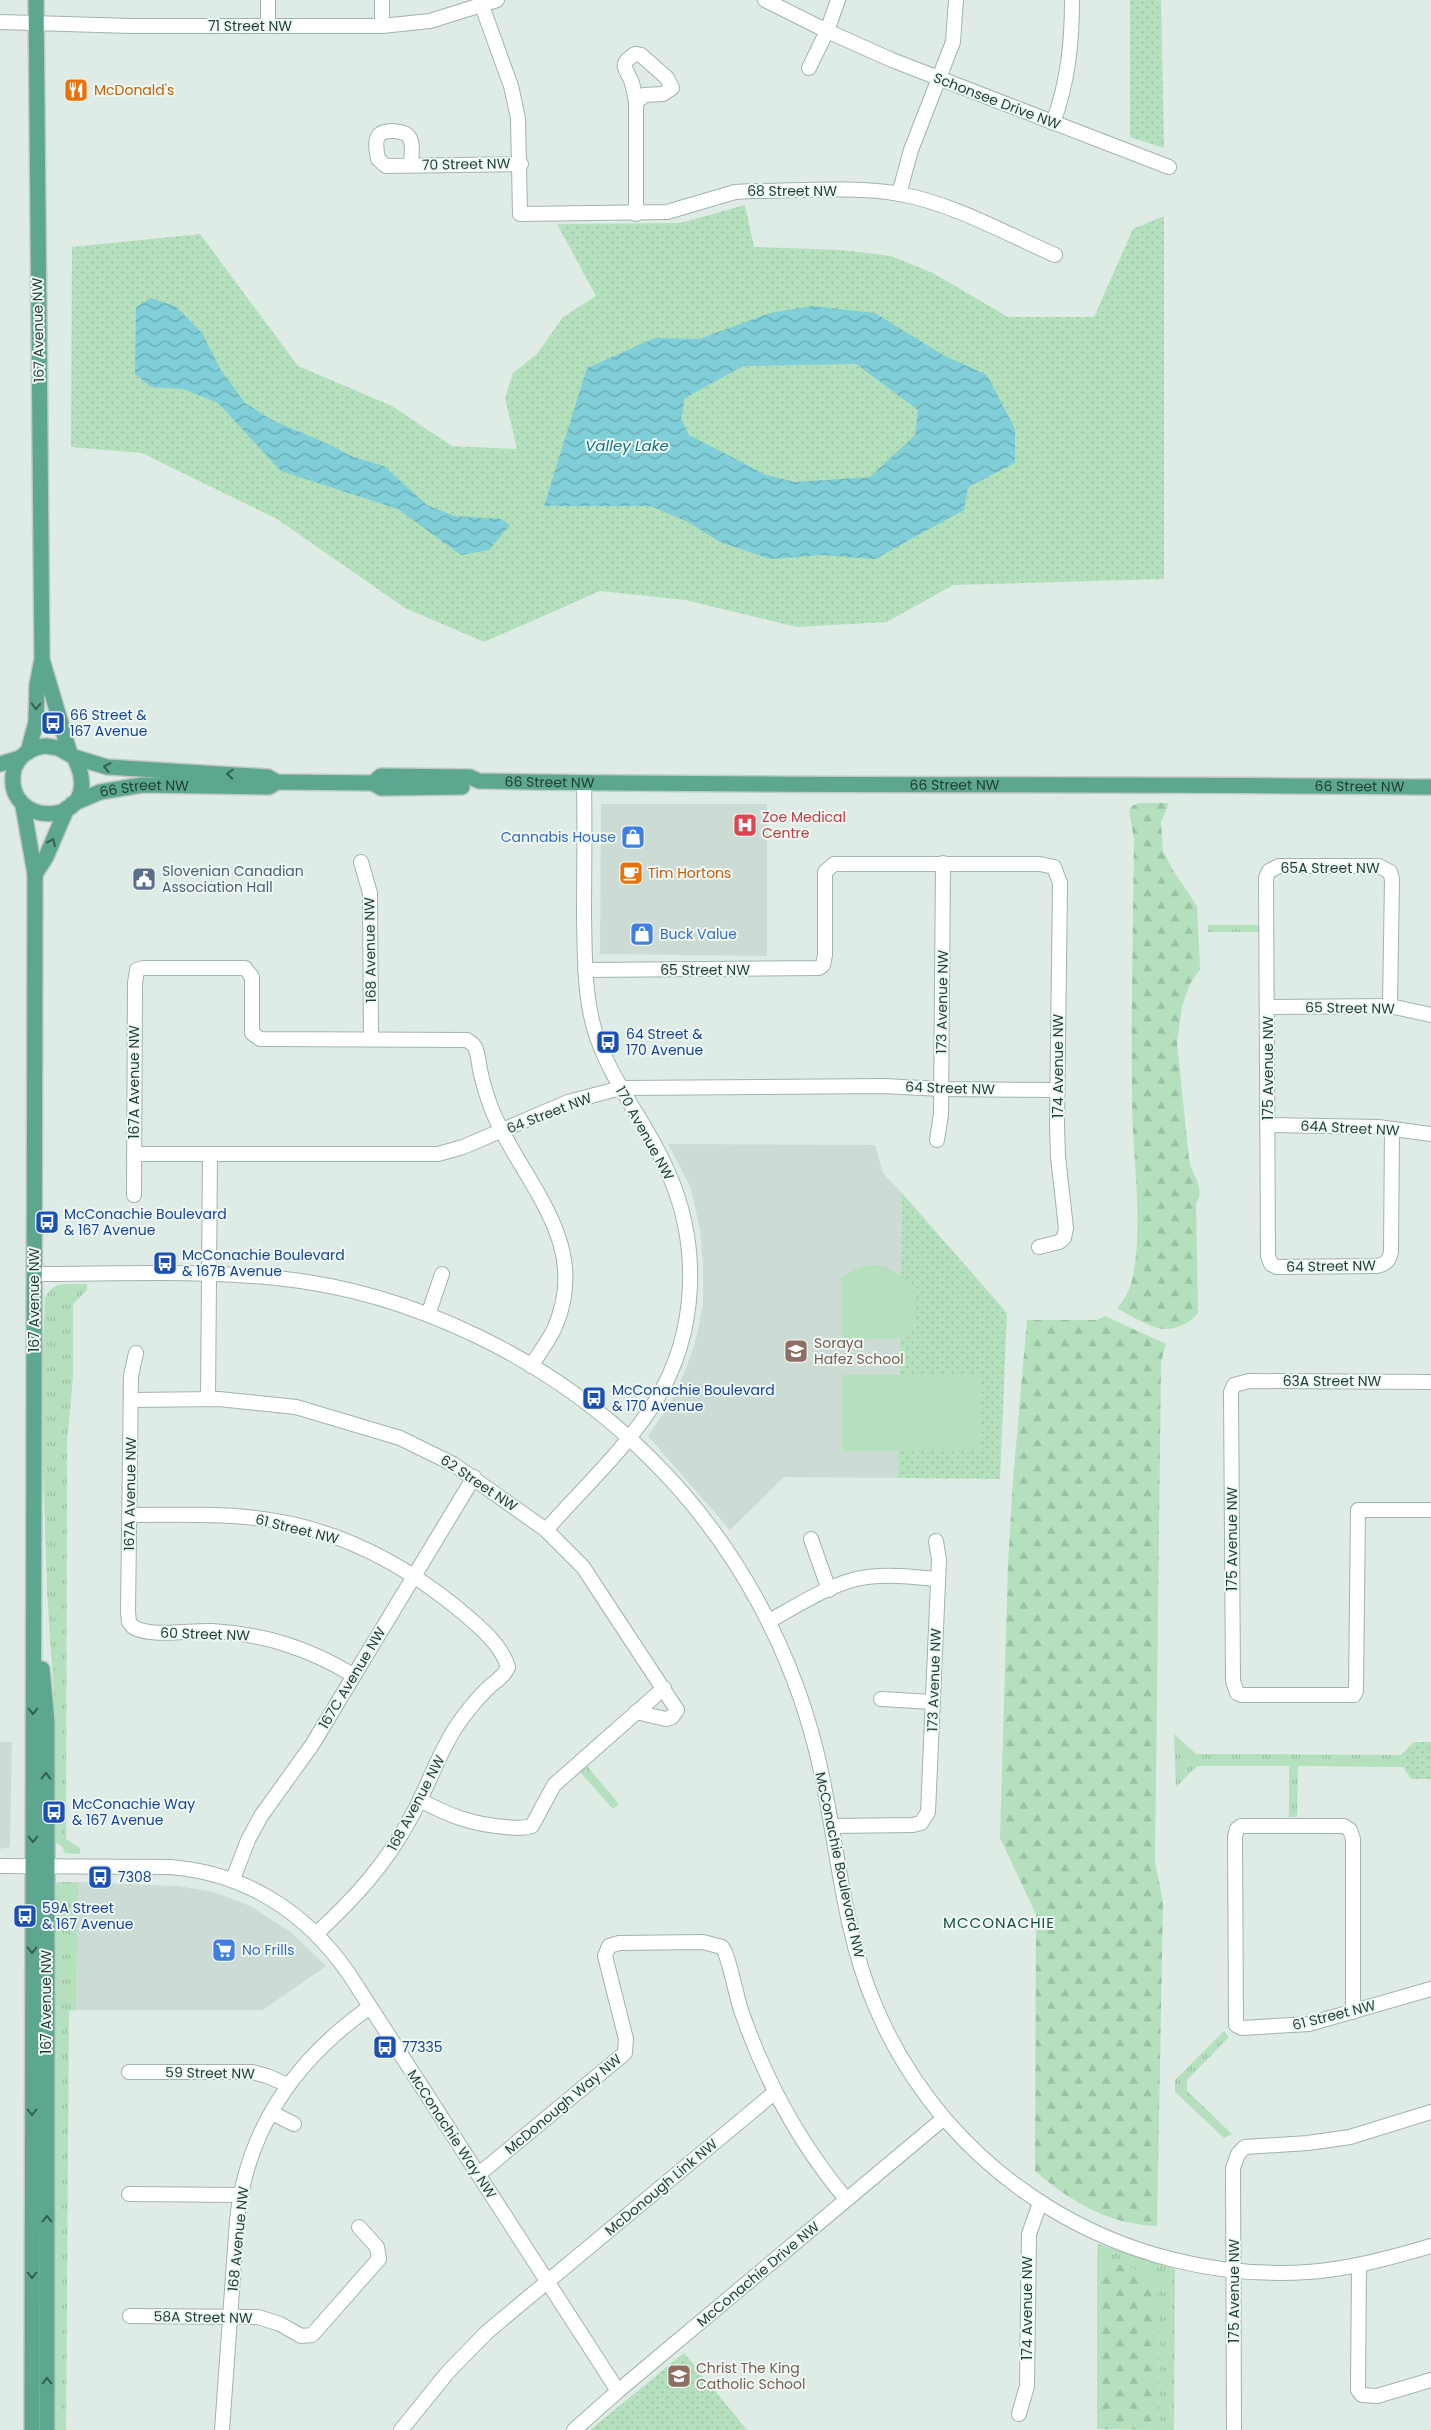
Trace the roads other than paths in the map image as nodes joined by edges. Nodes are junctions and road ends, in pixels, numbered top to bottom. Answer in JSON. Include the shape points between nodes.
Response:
{"nodes":[{"id":1,"x":36,"y":0,"type":"edge"},
{"id":2,"x":268,"y":0,"type":"edge"},
{"id":3,"x":382,"y":0,"type":"edge"},
{"id":4,"x":497,"y":0,"type":"edge"},
{"id":5,"x":765,"y":0,"type":"edge"},
{"id":6,"x":838,"y":0,"type":"edge"},
{"id":7,"x":956,"y":0,"type":"edge"},
{"id":8,"x":1072,"y":0,"type":"edge"},
{"id":9,"x":482,"y":6,"type":"junction"},
{"id":10,"x":0,"y":22,"type":"edge"},
{"id":11,"x":36,"y":23,"type":"junction"},
{"id":12,"x":268,"y":26,"type":"junction"},
{"id":13,"x":382,"y":26,"type":"junction"},
{"id":14,"x":827,"y":31,"type":"junction"},
{"id":15,"x":809,"y":68,"type":"dead end"},
{"id":16,"x":940,"y":78,"type":"junction"},
{"id":17,"x":636,"y":104,"type":"dead end"},
{"id":18,"x":1053,"y":123,"type":"junction"},
{"id":19,"x":520,"y":164,"type":"junction"},
{"id":20,"x":411,"y":165,"type":"dead end"},
{"id":21,"x":1169,"y":167,"type":"dead end"},
{"id":22,"x":899,"y":194,"type":"junction"},
{"id":23,"x":636,"y":214,"type":"junction"},
{"id":24,"x":1056,"y":255,"type":"dead end"},
{"id":25,"x":42,"y":659,"type":"junction"},
{"id":26,"x":24,"y":755,"type":"junction"},
{"id":27,"x":72,"y":755,"type":"junction"},
{"id":28,"x":0,"y":764,"type":"edge"},
{"id":29,"x":278,"y":782,"type":"junction"},
{"id":30,"x":584,"y":783,"type":"junction"},
{"id":31,"x":1431,"y":787,"type":"edge"},
{"id":32,"x":13,"y":799,"type":"edge"},
{"id":33,"x":69,"y":806,"type":"junction"},
{"id":34,"x":361,"y":862,"type":"dead end"},
{"id":35,"x":943,"y":864,"type":"junction"},
{"id":36,"x":1269,"y":871,"type":"joint"},
{"id":37,"x":35,"y":874,"type":"junction"},
{"id":38,"x":585,"y":970,"type":"junction"},
{"id":39,"x":1390,"y":1006,"type":"junction"},
{"id":40,"x":1268,"y":1007,"type":"junction"},
{"id":41,"x":1431,"y":1015,"type":"edge"},
{"id":42,"x":371,"y":1039,"type":"junction"},
{"id":43,"x":621,"y":1088,"type":"junction"},
{"id":44,"x":941,"y":1089,"type":"junction"},
{"id":45,"x":1057,"y":1090,"type":"junction"},
{"id":46,"x":1268,"y":1125,"type":"junction"},
{"id":47,"x":1392,"y":1129,"type":"junction"},
{"id":48,"x":502,"y":1131,"type":"junction"},
{"id":49,"x":1431,"y":1134,"type":"edge"},
{"id":50,"x":937,"y":1140,"type":"dead end"},
{"id":51,"x":134,"y":1154,"type":"junction"},
{"id":52,"x":210,"y":1155,"type":"junction"},
{"id":53,"x":134,"y":1195,"type":"dead end"},
{"id":54,"x":1039,"y":1246,"type":"dead end"},
{"id":55,"x":1271,"y":1264,"type":"joint"},
{"id":56,"x":34,"y":1274,"type":"junction"},
{"id":57,"x":209,"y":1274,"type":"junction"},
{"id":58,"x":442,"y":1274,"type":"dead end"},
{"id":59,"x":428,"y":1315,"type":"junction"},
{"id":60,"x":136,"y":1353,"type":"dead end"},
{"id":61,"x":531,"y":1366,"type":"junction"},
{"id":62,"x":1431,"y":1382,"type":"edge"},
{"id":63,"x":1234,"y":1385,"type":"joint"},
{"id":64,"x":208,"y":1399,"type":"junction"},
{"id":65,"x":131,"y":1400,"type":"junction"},
{"id":66,"x":629,"y":1437,"type":"junction"},
{"id":67,"x":474,"y":1478,"type":"junction"},
{"id":68,"x":1431,"y":1510,"type":"edge"},
{"id":69,"x":130,"y":1516,"type":"junction"},
{"id":70,"x":546,"y":1530,"type":"junction"},
{"id":71,"x":811,"y":1540,"type":"dead end"},
{"id":72,"x":936,"y":1541,"type":"dead end"},
{"id":73,"x":414,"y":1576,"type":"junction"},
{"id":74,"x":938,"y":1579,"type":"junction"},
{"id":75,"x":828,"y":1590,"type":"junction"},
{"id":76,"x":769,"y":1622,"type":"junction"},
{"id":77,"x":138,"y":1630,"type":"joint"},
{"id":78,"x":508,"y":1666,"type":"joint"},
{"id":79,"x":353,"y":1675,"type":"junction"},
{"id":80,"x":664,"y":1688,"type":"junction"},
{"id":81,"x":881,"y":1699,"type":"dead end"},
{"id":82,"x":933,"y":1702,"type":"junction"},
{"id":83,"x":636,"y":1712,"type":"junction"},
{"id":84,"x":420,"y":1800,"type":"junction"},
{"id":85,"x":832,"y":1826,"type":"junction"},
{"id":86,"x":0,"y":1866,"type":"edge"},
{"id":87,"x":39,"y":1866,"type":"junction"},
{"id":88,"x":233,"y":1879,"type":"junction"},
{"id":89,"x":317,"y":1933,"type":"junction"},
{"id":90,"x":1431,"y":1990,"type":"edge"},
{"id":91,"x":370,"y":2007,"type":"junction"},
{"id":92,"x":1353,"y":2012,"type":"junction"},
{"id":93,"x":130,"y":2072,"type":"dead end"},
{"id":94,"x":288,"y":2085,"type":"junction"},
{"id":95,"x":774,"y":2092,"type":"junction"},
{"id":96,"x":1431,"y":2112,"type":"edge"},
{"id":97,"x":272,"y":2113,"type":"junction"},
{"id":98,"x":943,"y":2119,"type":"junction"},
{"id":99,"x":294,"y":2124,"type":"dead end"},
{"id":100,"x":479,"y":2174,"type":"junction"},
{"id":101,"x":129,"y":2194,"type":"dead end"},
{"id":102,"x":240,"y":2195,"type":"junction"},
{"id":103,"x":846,"y":2199,"type":"junction"},
{"id":104,"x":1040,"y":2202,"type":"junction"},
{"id":105,"x":359,"y":2227,"type":"dead end"},
{"id":106,"x":1431,"y":2246,"type":"edge"},
{"id":107,"x":1359,"y":2266,"type":"junction"},
{"id":108,"x":1234,"y":2272,"type":"junction"},
{"id":109,"x":548,"y":2282,"type":"junction"},
{"id":110,"x":130,"y":2316,"type":"dead end"},
{"id":111,"x":231,"y":2316,"type":"junction"},
{"id":112,"x":1431,"y":2380,"type":"edge"},
{"id":113,"x":618,"y":2391,"type":"junction"},
{"id":114,"x":1019,"y":2414,"type":"dead end"},
{"id":115,"x":32,"y":2430,"type":"edge"},
{"id":116,"x":47,"y":2430,"type":"edge"},
{"id":117,"x":222,"y":2430,"type":"edge"},
{"id":118,"x":401,"y":2430,"type":"edge"},
{"id":119,"x":574,"y":2430,"type":"edge"},
{"id":120,"x":1234,"y":2430,"type":"edge"}],
"edges":[{"from":1,"to":11,"type":"main road","name":"167 Avenue NW"},
{"from":2,"to":12,"type":"street"},
{"from":3,"to":13,"type":"street"},
{"from":4,"to":9,"type":"street","name":"71 Street NW"},
{"from":5,"to":14,"type":"street","name":"Schonsee Drive NW"},
{"from":6,"to":14,"type":"street"},
{"from":7,"to":16,"type":"street","via":[[953,42]]},
{"from":8,"to":18,"type":"street","via":[[1070,59]]},
{"from":9,"to":13,"type":"street","name":"71 Street NW","via":[[430,21]]},
{"from":9,"to":19,"type":"street","via":[[511,86],[518,118]]},
{"from":10,"to":11,"type":"street","name":"71 Street NW"},
{"from":11,"to":12,"type":"street","name":"71 Street NW"},
{"from":11,"to":25,"type":"main road","name":"167 Avenue NW"},
{"from":12,"to":13,"type":"street","name":"71 Street NW"},
{"from":14,"to":15,"type":"street"},
{"from":14,"to":16,"type":"street","name":"Schonsee Drive NW"},
{"from":16,"to":18,"type":"street","name":"Schonsee Drive NW"},
{"from":16,"to":22,"type":"street","via":[[911,150]]},
{"from":17,"to":23,"type":"street"},
{"from":18,"to":21,"type":"street","name":"Schonsee Drive NW"},
{"from":19,"to":20,"type":"street","name":"70 Street NW"},
{"from":19,"to":23,"type":"street","name":"68 Street NW","via":[[520,214]]},
{"from":22,"to":23,"type":"street","name":"68 Street NW","via":[[735,192],[684,209]]},
{"from":22,"to":24,"type":"street","name":"68 Street NW","via":[[956,211]]},
{"from":25,"to":26,"type":"main road","name":"167 Avenue NW","one_way":true,"via":[[37,685],[36,722]]},
{"from":25,"to":27,"type":"main road","name":"167 Avenue NW"},
{"from":26,"to":27,"type":"main road","via":[[46,746]]},
{"from":26,"to":28,"type":"main road"},
{"from":26,"to":32,"type":"main road","via":[[12,776]]},
{"from":29,"to":27,"type":"main road","name":"66 Street NW","one_way":true,"via":[[268,776],[107,768]]},
{"from":27,"to":33,"type":"main road","via":[[81,781],[79,794]]},
{"from":29,"to":30,"type":"main road","name":"66 Street NW","via":[[372,783],[381,788],[461,787],[479,781]]},
{"from":29,"to":33,"type":"main road","name":"66 Street NW","via":[[269,787],[142,785],[100,792]]},
{"from":30,"to":31,"type":"main road","name":"66 Street NW","via":[[1156,783]]},
{"from":30,"to":38,"type":"street","name":"170 Avenue NW"},
{"from":32,"to":33,"type":"main road","via":[[34,813],[48,815]]},
{"from":32,"to":37,"type":"main road","name":"167 Avenue NW"},
{"from":37,"to":33,"type":"main road","name":"167 Avenue NW","one_way":true},
{"from":34,"to":42,"type":"street","name":"168 Avenue NW","via":[[370,893]]},
{"from":35,"to":38,"type":"street","name":"65 Street NW","via":[[841,863],[829,867],[824,879],[825,955],[823,965],[813,970]]},
{"from":35,"to":44,"type":"street","name":"173 Avenue NW"},
{"from":35,"to":45,"type":"street","name":"174 Avenue NW","via":[[1040,864],[1054,867],[1060,883]]},
{"from":36,"to":39,"type":"street","name":"65A Street NW","via":[[1279,866],[1379,866],[1390,872]]},
{"from":36,"to":40,"type":"street","name":"175 Avenue NW","via":[[1266,878]]},
{"from":37,"to":56,"type":"main road","name":"167 Avenue NW"},
{"from":38,"to":43,"type":"street","name":"170 Avenue NW","via":[[594,1029]]},
{"from":39,"to":40,"type":"street","name":"65 Street NW"},
{"from":39,"to":41,"type":"street","name":"65 Street NW"},
{"from":40,"to":46,"type":"street","name":"175 Avenue NW"},
{"from":42,"to":48,"type":"street","via":[[471,1042],[476,1050],[487,1096]]},
{"from":42,"to":51,"type":"street","name":"167A Avenue NW","via":[[255,1037],[252,1028],[252,977],[248,970],[137,970]]},
{"from":43,"to":44,"type":"street","name":"64 Street NW","via":[[884,1086]]},
{"from":43,"to":48,"type":"street","name":"64 Street NW","via":[[568,1102]]},
{"from":43,"to":66,"type":"street","name":"170 Avenue NW","via":[[667,1169],[679,1204],[690,1261],[689,1304],[679,1349],[655,1402]]},
{"from":44,"to":45,"type":"street","name":"64 Street NW"},
{"from":44,"to":50,"type":"street","name":"173 Avenue NW"},
{"from":45,"to":54,"type":"street","name":"174 Avenue NW","via":[[1058,1157],[1066,1228],[1064,1238],[1059,1242]]},
{"from":46,"to":47,"type":"street","name":"64A Street NW"},
{"from":46,"to":55,"type":"street","name":"175 Avenue NW","via":[[1268,1256]]},
{"from":47,"to":49,"type":"street","name":"64A Street NW"},
{"from":47,"to":55,"type":"street","name":"64 Street NW","via":[[1391,1252],[1385,1264],[1277,1267]]},
{"from":48,"to":52,"type":"street","name":"64 Street NW","via":[[438,1154]]},
{"from":48,"to":61,"type":"street","via":[[555,1225],[565,1259],[564,1298],[559,1315]]},
{"from":51,"to":52,"type":"street","name":"64 Street NW"},
{"from":51,"to":53,"type":"street","name":"167A Avenue NW"},
{"from":52,"to":57,"type":"street"},
{"from":56,"to":57,"type":"street","name":"McConachie Boulevard NW"},
{"from":56,"to":87,"type":"main road","name":"167 Avenue NW","via":[[33,1575]]},
{"from":57,"to":59,"type":"street","name":"McConachie Boulevard NW","via":[[306,1282],[368,1296]]},
{"from":57,"to":64,"type":"street"},
{"from":58,"to":59,"type":"street"},
{"from":59,"to":61,"type":"street","name":"McConachie Boulevard NW"},
{"from":60,"to":65,"type":"street","name":"167A Avenue NW"},
{"from":61,"to":66,"type":"street","name":"McConachie Boulevard NW"},
{"from":62,"to":63,"type":"street","name":"63A Street NW","via":[[1249,1381]]},
{"from":63,"to":68,"type":"street","name":"175 Avenue NW","via":[[1231,1392],[1233,1671],[1237,1693],[1354,1695],[1358,1510]]},
{"from":64,"to":65,"type":"street","name":"62 Street NW"},
{"from":64,"to":67,"type":"street","name":"62 Street NW","via":[[296,1407],[368,1427],[431,1452]]},
{"from":65,"to":69,"type":"street","name":"167A Avenue NW"},
{"from":66,"to":70,"type":"street","name":"170 Avenue NW"},
{"from":66,"to":76,"type":"street","name":"McConachie Boulevard NW","via":[[707,1522],[740,1570]]},
{"from":67,"to":70,"type":"street","name":"62 Street NW"},
{"from":67,"to":73,"type":"street","name":"167C Avenue NW"},
{"from":69,"to":73,"type":"street","name":"61 Street NW","via":[[233,1516],[281,1523],[353,1543]]},
{"from":69,"to":77,"type":"street","name":"167A Avenue NW","via":[[128,1612],[130,1622]]},
{"from":70,"to":80,"type":"street","name":"62 Street NW","via":[[583,1567]]},
{"from":71,"to":75,"type":"street"},
{"from":72,"to":74,"type":"street","name":"173 Avenue NW"},
{"from":73,"to":78,"type":"street","name":"61 Street NW","via":[[463,1613],[496,1644]]},
{"from":73,"to":79,"type":"street","name":"167C Avenue NW"},
{"from":74,"to":75,"type":"street","via":[[869,1577]]},
{"from":74,"to":82,"type":"street","name":"173 Avenue NW"},
{"from":75,"to":76,"type":"street"},
{"from":76,"to":85,"type":"street","name":"McConachie Boulevard NW","via":[[808,1719]]},
{"from":77,"to":79,"type":"street","name":"60 Street NW","via":[[211,1631],[266,1638],[312,1652]]},
{"from":78,"to":84,"type":"street","name":"168 Avenue NW","via":[[458,1724]]},
{"from":79,"to":88,"type":"street","name":"167C Avenue NW","via":[[312,1745],[261,1816]]},
{"from":80,"to":83,"type":"street"},
{"from":80,"to":83,"type":"street","name":"62 Street NW","via":[[677,1710],[672,1717],[666,1719]]},
{"from":81,"to":82,"type":"street"},
{"from":82,"to":85,"type":"street","name":"173 Avenue NW","via":[[929,1807],[925,1819],[913,1825]]},
{"from":83,"to":84,"type":"street","via":[[554,1785],[532,1826],[482,1825],[461,1820]]},
{"from":84,"to":89,"type":"street","name":"168 Avenue NW","via":[[401,1836],[370,1881]]},
{"from":85,"to":98,"type":"street","name":"McConachie Boulevard NW","via":[[852,1931],[872,1999],[908,2067]]},
{"from":86,"to":87,"type":"street","name":"McConachie Way NW"},
{"from":87,"to":88,"type":"street","name":"McConachie Way NW","via":[[170,1867]]},
{"from":87,"to":115,"type":"main road","name":"167 Avenue NW","one_way":true},
{"from":116,"to":87,"type":"main road","name":"167 Avenue NW","one_way":true},
{"from":88,"to":89,"type":"street","name":"McConachie Way NW","via":[[274,1900]]},
{"from":89,"to":91,"type":"street","name":"McConachie Way NW","via":[[338,1957]]},
{"from":90,"to":92,"type":"street","name":"61 Street NW"},
{"from":91,"to":94,"type":"street","name":"168 Avenue NW","via":[[328,2039]]},
{"from":91,"to":100,"type":"street","name":"McConachie Way NW"},
{"from":92,"to":92,"type":"street","name":"61 Street NW","via":[[1353,1839],[1350,1830],[1344,1826],[1242,1826],[1237,1829],[1236,2025],[1242,2028],[1291,2027]]},
{"from":93,"to":94,"type":"street","name":"59 Street NW","via":[[252,2072]]},
{"from":94,"to":97,"type":"street","name":"168 Avenue NW"},
{"from":95,"to":100,"type":"street","name":"McDonough Way NW","via":[[749,2032],[722,1946],[703,1942],[614,1944],[609,1946],[605,1956],[626,2040],[625,2053]]},
{"from":95,"to":103,"type":"street","name":"McDonough Way NW","via":[[812,2155]]},
{"from":95,"to":109,"type":"street","name":"McDonough Link NW"},
{"from":96,"to":108,"type":"street","name":"175 Avenue NW","via":[[1350,2137],[1245,2147],[1238,2154],[1233,2168]]},
{"from":97,"to":99,"type":"street"},
{"from":97,"to":102,"type":"street","name":"168 Avenue NW","via":[[252,2152]]},
{"from":98,"to":103,"type":"street","name":"McConachie Drive NW"},
{"from":98,"to":104,"type":"street","name":"McConachie Boulevard NW","via":[[999,2172]]},
{"from":100,"to":109,"type":"street","name":"McConachie Way NW"},
{"from":101,"to":102,"type":"street"},
{"from":102,"to":111,"type":"street","name":"168 Avenue NW"},
{"from":103,"to":113,"type":"street","name":"McConachie Drive NW"},
{"from":104,"to":108,"type":"street","name":"McConachie Boulevard NW","via":[[1095,2234],[1128,2247],[1179,2262]]},
{"from":104,"to":114,"type":"street","name":"174 Avenue NW","via":[[1029,2234],[1027,2386]]},
{"from":105,"to":111,"type":"street","name":"58A Street NW","via":[[377,2247],[379,2259],[316,2332],[301,2336],[269,2320]]},
{"from":106,"to":107,"type":"street","name":"McConachie Boulevard NW"},
{"from":107,"to":108,"type":"street","name":"McConachie Boulevard NW","via":[[1309,2272]]},
{"from":107,"to":112,"type":"street","via":[[1358,2390],[1362,2395],[1377,2396]]},
{"from":108,"to":120,"type":"street","name":"175 Avenue NW"},
{"from":109,"to":113,"type":"street","name":"McConachie Way NW"},
{"from":109,"to":118,"type":"street","name":"McDonough Link NW","via":[[468,2350]]},
{"from":110,"to":111,"type":"street","name":"58A Street NW"},
{"from":111,"to":117,"type":"street","name":"168 Avenue NW"},
{"from":113,"to":119,"type":"street","name":"McConachie Drive NW"}]}
